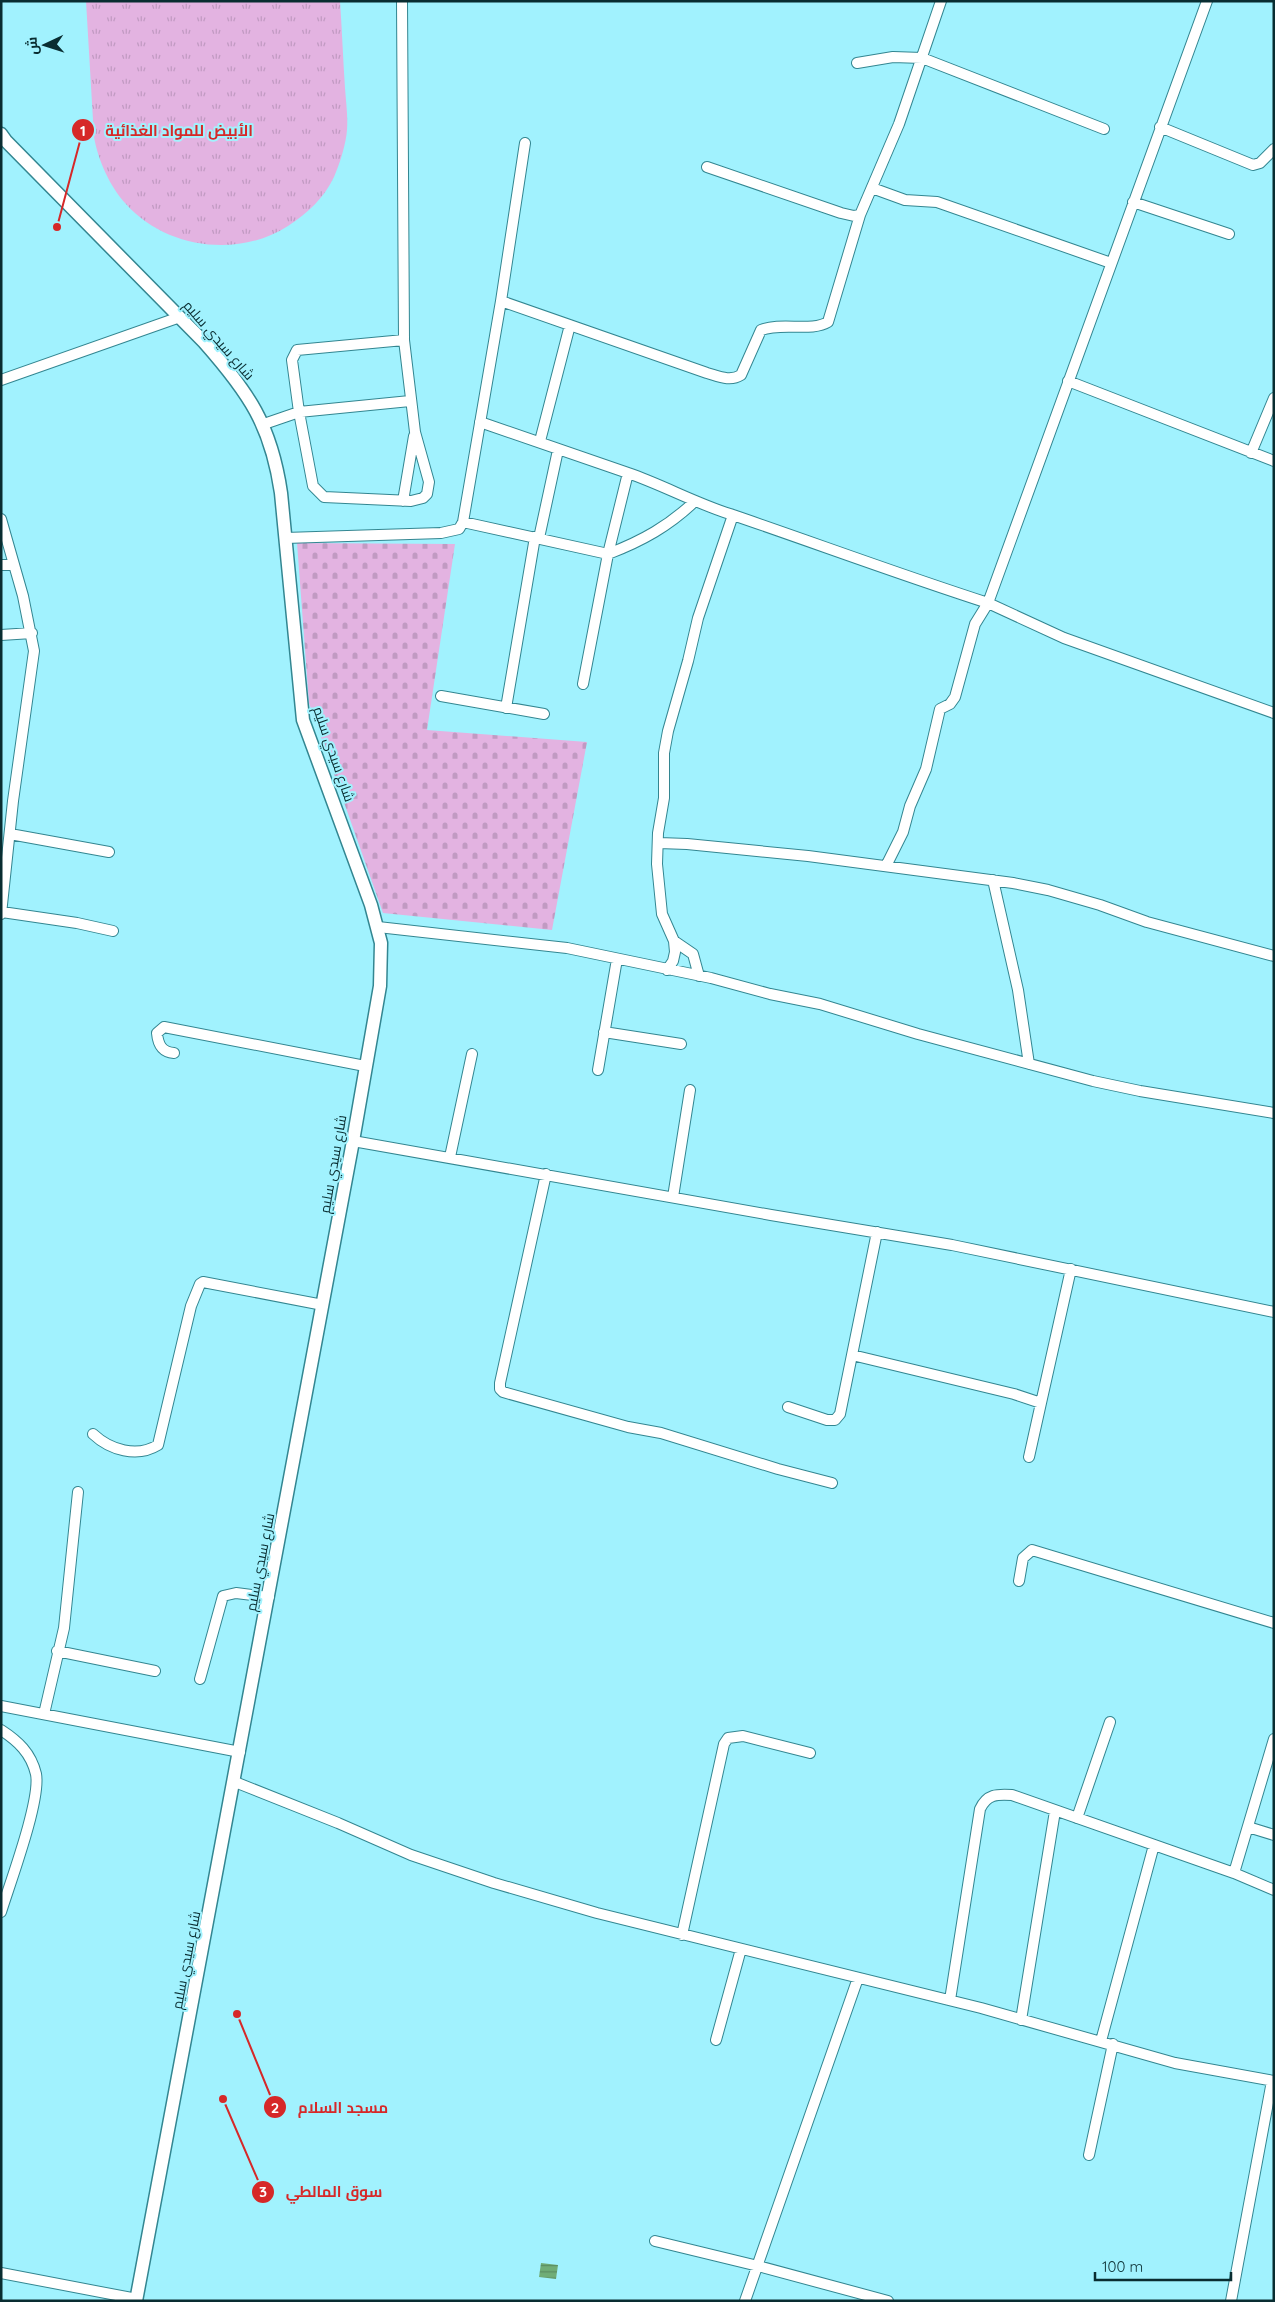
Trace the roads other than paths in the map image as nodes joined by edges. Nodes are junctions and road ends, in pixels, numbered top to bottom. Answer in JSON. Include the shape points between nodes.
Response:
{"nodes":[{"id":1,"x":402,"y":1,"type":"edge"},
{"id":2,"x":941,"y":1,"type":"edge"},
{"id":3,"x":1206,"y":1,"type":"edge"},
{"id":4,"x":922,"y":58,"type":"junction"},
{"id":5,"x":857,"y":63,"type":"dead end"},
{"id":6,"x":1160,"y":127,"type":"junction"},
{"id":7,"x":1104,"y":129,"type":"dead end"},
{"id":8,"x":1,"y":134,"type":"edge"},
{"id":9,"x":525,"y":143,"type":"dead end"},
{"id":10,"x":1274,"y":149,"type":"edge"},
{"id":11,"x":707,"y":168,"type":"dead end"},
{"id":12,"x":872,"y":188,"type":"junction"},
{"id":13,"x":1133,"y":202,"type":"junction"},
{"id":14,"x":860,"y":215,"type":"junction"},
{"id":15,"x":1229,"y":234,"type":"dead end"},
{"id":16,"x":1111,"y":263,"type":"junction"},
{"id":17,"x":501,"y":301,"type":"junction"},
{"id":18,"x":180,"y":317,"type":"junction"},
{"id":19,"x":570,"y":325,"type":"junction"},
{"id":20,"x":404,"y":340,"type":"junction"},
{"id":21,"x":1,"y":380,"type":"edge"},
{"id":22,"x":1068,"y":381,"type":"junction"},
{"id":23,"x":1274,"y":398,"type":"edge"},
{"id":24,"x":410,"y":401,"type":"junction"},
{"id":25,"x":299,"y":412,"type":"junction"},
{"id":26,"x":480,"y":422,"type":"junction"},
{"id":27,"x":264,"y":424,"type":"junction"},
{"id":28,"x":415,"y":432,"type":"junction"},
{"id":29,"x":540,"y":441,"type":"junction"},
{"id":30,"x":558,"y":450,"type":"junction"},
{"id":31,"x":1251,"y":453,"type":"junction"},
{"id":32,"x":1274,"y":461,"type":"edge"},
{"id":33,"x":628,"y":473,"type":"junction"},
{"id":34,"x":695,"y":500,"type":"junction"},
{"id":35,"x":403,"y":501,"type":"junction"},
{"id":36,"x":733,"y":515,"type":"junction"},
{"id":37,"x":1,"y":519,"type":"edge"},
{"id":38,"x":463,"y":522,"type":"junction"},
{"id":39,"x":537,"y":537,"type":"junction"},
{"id":40,"x":286,"y":538,"type":"junction"},
{"id":41,"x":608,"y":554,"type":"junction"},
{"id":42,"x":14,"y":565,"type":"junction"},
{"id":43,"x":1,"y":566,"type":"edge"},
{"id":44,"x":988,"y":603,"type":"junction"},
{"id":45,"x":32,"y":633,"type":"junction"},
{"id":46,"x":1,"y":635,"type":"edge"},
{"id":47,"x":583,"y":684,"type":"dead end"},
{"id":48,"x":441,"y":696,"type":"dead end"},
{"id":49,"x":506,"y":708,"type":"junction"},
{"id":50,"x":1274,"y":713,"type":"edge"},
{"id":51,"x":544,"y":714,"type":"dead end"},
{"id":52,"x":10,"y":834,"type":"junction"},
{"id":53,"x":659,"y":843,"type":"junction"},
{"id":54,"x":110,"y":852,"type":"dead end"},
{"id":55,"x":886,"y":866,"type":"junction"},
{"id":56,"x":993,"y":880,"type":"junction"},
{"id":57,"x":1,"y":913,"type":"edge"},
{"id":58,"x":378,"y":927,"type":"junction"},
{"id":59,"x":113,"y":932,"type":"dead end"},
{"id":60,"x":674,"y":941,"type":"junction"},
{"id":61,"x":1274,"y":956,"type":"edge"},
{"id":62,"x":617,"y":958,"type":"junction"},
{"id":63,"x":667,"y":970,"type":"junction"},
{"id":64,"x":699,"y":976,"type":"junction"},
{"id":65,"x":604,"y":1032,"type":"junction"},
{"id":66,"x":681,"y":1044,"type":"dead end"},
{"id":67,"x":174,"y":1053,"type":"dead end"},
{"id":68,"x":472,"y":1054,"type":"dead end"},
{"id":69,"x":1029,"y":1064,"type":"junction"},
{"id":70,"x":366,"y":1066,"type":"junction"},
{"id":71,"x":598,"y":1070,"type":"dead end"},
{"id":72,"x":690,"y":1090,"type":"dead end"},
{"id":73,"x":1274,"y":1113,"type":"edge"},
{"id":74,"x":354,"y":1141,"type":"junction"},
{"id":75,"x":450,"y":1157,"type":"junction"},
{"id":76,"x":546,"y":1174,"type":"junction"},
{"id":77,"x":673,"y":1197,"type":"junction"},
{"id":78,"x":878,"y":1232,"type":"junction"},
{"id":79,"x":1071,"y":1269,"type":"junction"},
{"id":80,"x":323,"y":1306,"type":"junction"},
{"id":81,"x":1274,"y":1312,"type":"edge"},
{"id":82,"x":852,"y":1354,"type":"junction"},
{"id":83,"x":1041,"y":1404,"type":"junction"},
{"id":84,"x":788,"y":1407,"type":"dead end"},
{"id":85,"x":93,"y":1434,"type":"dead end"},
{"id":86,"x":1030,"y":1457,"type":"dead end"},
{"id":87,"x":832,"y":1483,"type":"dead end"},
{"id":88,"x":78,"y":1492,"type":"dead end"},
{"id":89,"x":1019,"y":1582,"type":"dead end"},
{"id":90,"x":269,"y":1597,"type":"junction"},
{"id":91,"x":1274,"y":1623,"type":"edge"},
{"id":92,"x":57,"y":1651,"type":"junction"},
{"id":93,"x":155,"y":1671,"type":"dead end"},
{"id":94,"x":200,"y":1680,"type":"dead end"},
{"id":95,"x":1,"y":1706,"type":"edge"},
{"id":96,"x":44,"y":1714,"type":"junction"},
{"id":97,"x":1110,"y":1722,"type":"dead end"},
{"id":98,"x":1,"y":1730,"type":"edge"},
{"id":99,"x":1274,"y":1739,"type":"edge"},
{"id":100,"x":240,"y":1752,"type":"junction"},
{"id":101,"x":810,"y":1753,"type":"dead end"},
{"id":102,"x":1271,"y":1756,"type":"edge"},
{"id":103,"x":234,"y":1782,"type":"junction"},
{"id":104,"x":1055,"y":1810,"type":"junction"},
{"id":105,"x":1077,"y":1818,"type":"junction"},
{"id":106,"x":1248,"y":1827,"type":"junction"},
{"id":107,"x":1274,"y":1835,"type":"edge"},
{"id":108,"x":1154,"y":1846,"type":"junction"},
{"id":109,"x":1234,"y":1873,"type":"junction"},
{"id":110,"x":1274,"y":1890,"type":"edge"},
{"id":111,"x":1,"y":1912,"type":"edge"},
{"id":112,"x":682,"y":1934,"type":"junction"},
{"id":113,"x":741,"y":1949,"type":"junction"},
{"id":114,"x":858,"y":1978,"type":"junction"},
{"id":115,"x":950,"y":2000,"type":"junction"},
{"id":116,"x":1021,"y":2020,"type":"junction"},
{"id":117,"x":716,"y":2040,"type":"dead end"},
{"id":118,"x":1101,"y":2041,"type":"junction"},
{"id":119,"x":1112,"y":2044,"type":"junction"},
{"id":120,"x":1273,"y":2081,"type":"edge"},
{"id":121,"x":1089,"y":2155,"type":"dead end"},
{"id":122,"x":655,"y":2241,"type":"dead end"},
{"id":123,"x":758,"y":2266,"type":"junction"},
{"id":124,"x":1,"y":2273,"type":"edge"},
{"id":125,"x":136,"y":2300,"type":"edge"},
{"id":126,"x":745,"y":2301,"type":"edge"},
{"id":127,"x":888,"y":2301,"type":"edge"},
{"id":128,"x":1231,"y":2301,"type":"edge"}],
"edges":[{"from":1,"to":20,"type":"street"},
{"from":2,"to":4,"type":"street"},
{"from":3,"to":6,"type":"street"},
{"from":4,"to":5,"type":"street","via":[[893,57]]},
{"from":4,"to":7,"type":"street"},
{"from":4,"to":12,"type":"street"},
{"from":6,"to":10,"type":"street","via":[[1253,165],[1260,164]]},
{"from":6,"to":13,"type":"street"},
{"from":8,"to":18,"type":"main road","name":"شارع سيدي سليم"},
{"from":9,"to":17,"type":"street"},
{"from":11,"to":14,"type":"street","via":[[841,214]]},
{"from":12,"to":14,"type":"street"},
{"from":12,"to":16,"type":"street","via":[[905,200],[937,202]]},
{"from":13,"to":15,"type":"street"},
{"from":13,"to":16,"type":"street"},
{"from":14,"to":19,"type":"street","via":[[828,322],[818,326],[761,330],[737,378],[707,373]]},
{"from":16,"to":22,"type":"street"},
{"from":17,"to":19,"type":"street"},
{"from":17,"to":26,"type":"street"},
{"from":18,"to":21,"type":"street"},
{"from":18,"to":27,"type":"main road","name":"شارع سيدي سليم","via":[[228,369]]},
{"from":19,"to":29,"type":"street"},
{"from":20,"to":24,"type":"street"},
{"from":20,"to":25,"type":"street","via":[[297,350],[292,360]]},
{"from":22,"to":31,"type":"street"},
{"from":22,"to":44,"type":"street"},
{"from":23,"to":31,"type":"street"},
{"from":24,"to":25,"type":"street"},
{"from":24,"to":28,"type":"street"},
{"from":25,"to":27,"type":"street"},
{"from":25,"to":35,"type":"street","via":[[317,492],[324,497]]},
{"from":26,"to":29,"type":"street"},
{"from":26,"to":38,"type":"street"},
{"from":27,"to":40,"type":"main road","name":"شارع سيدي سليم","via":[[278,471]]},
{"from":28,"to":35,"type":"street"},
{"from":28,"to":35,"type":"street","via":[[429,482],[427,494],[423,498]]},
{"from":29,"to":30,"type":"street"},
{"from":30,"to":33,"type":"street"},
{"from":30,"to":39,"type":"street"},
{"from":31,"to":32,"type":"street"},
{"from":33,"to":34,"type":"street"},
{"from":33,"to":41,"type":"street"},
{"from":34,"to":36,"type":"street"},
{"from":34,"to":41,"type":"street","via":[[661,530]]},
{"from":36,"to":44,"type":"street"},
{"from":36,"to":53,"type":"street","via":[[698,618],[668,731]]},
{"from":37,"to":42,"type":"street"},
{"from":38,"to":39,"type":"street"},
{"from":38,"to":40,"type":"street","via":[[454,532]]},
{"from":39,"to":41,"type":"street"},
{"from":39,"to":49,"type":"street"},
{"from":40,"to":58,"type":"main road","name":"شارع سيدي سليم","via":[[304,720]]},
{"from":41,"to":47,"type":"street"},
{"from":42,"to":43,"type":"street"},
{"from":42,"to":45,"type":"street"},
{"from":44,"to":50,"type":"street","via":[[1064,638]]},
{"from":44,"to":55,"type":"street","via":[[975,624],[954,697],[940,710],[926,769],[903,832]]},
{"from":45,"to":46,"type":"street"},
{"from":45,"to":52,"type":"street","via":[[32,671]]},
{"from":48,"to":49,"type":"street"},
{"from":49,"to":51,"type":"street"},
{"from":52,"to":54,"type":"street"},
{"from":52,"to":57,"type":"street"},
{"from":53,"to":55,"type":"street"},
{"from":53,"to":60,"type":"street","via":[[657,864],[662,914]]},
{"from":55,"to":56,"type":"street"},
{"from":56,"to":61,"type":"street","via":[[1048,890],[1147,922]]},
{"from":56,"to":69,"type":"street","via":[[1018,990]]},
{"from":57,"to":59,"type":"street","via":[[77,923]]},
{"from":58,"to":62,"type":"street","via":[[566,948]]},
{"from":58,"to":70,"type":"main road","name":"شارع سيدي سليم","via":[[382,961],[380,986]]},
{"from":60,"to":63,"type":"street","via":[[673,961]]},
{"from":60,"to":64,"type":"street","via":[[693,954]]},
{"from":62,"to":63,"type":"street"},
{"from":62,"to":65,"type":"street"},
{"from":63,"to":64,"type":"street"},
{"from":64,"to":69,"type":"street","via":[[820,1004]]},
{"from":65,"to":66,"type":"street"},
{"from":65,"to":71,"type":"street"},
{"from":67,"to":70,"type":"street","via":[[167,1053],[160,1046],[157,1033],[164,1027]]},
{"from":68,"to":75,"type":"street"},
{"from":69,"to":73,"type":"street","via":[[1140,1091]]},
{"from":70,"to":74,"type":"main road","name":"شارع سيدي سليم"},
{"from":72,"to":77,"type":"street"},
{"from":74,"to":75,"type":"street"},
{"from":74,"to":80,"type":"main road","name":"شارع سيدي سليم"},
{"from":75,"to":76,"type":"street"},
{"from":76,"to":77,"type":"street"},
{"from":76,"to":87,"type":"street","via":[[500,1389]]},
{"from":77,"to":78,"type":"street"},
{"from":78,"to":79,"type":"street"},
{"from":78,"to":82,"type":"street"},
{"from":79,"to":81,"type":"street"},
{"from":79,"to":83,"type":"street"},
{"from":80,"to":85,"type":"street","via":[[204,1282],[191,1306],[158,1445],[145,1450],[119,1450]]},
{"from":80,"to":90,"type":"main road","name":"شارع سيدي سليم"},
{"from":82,"to":83,"type":"street","via":[[1014,1394]]},
{"from":82,"to":84,"type":"street","via":[[842,1407],[835,1420]]},
{"from":83,"to":86,"type":"street"},
{"from":88,"to":92,"type":"street","via":[[64,1628]]},
{"from":89,"to":91,"type":"street","via":[[1023,1558],[1032,1550]]},
{"from":90,"to":94,"type":"street","via":[[236,1593],[222,1596]]},
{"from":90,"to":100,"type":"main road","name":"شارع سيدي سليم"},
{"from":92,"to":93,"type":"street"},
{"from":92,"to":96,"type":"street"},
{"from":95,"to":96,"type":"street"},
{"from":96,"to":100,"type":"street"},
{"from":97,"to":105,"type":"street"},
{"from":98,"to":111,"type":"street","via":[[27,1753],[36,1781],[32,1809]]},
{"from":99,"to":102,"type":"street"},
{"from":100,"to":103,"type":"main road","name":"شارع سيدي سليم"},
{"from":101,"to":112,"type":"street","via":[[743,1736],[728,1738],[724,1744]]},
{"from":102,"to":106,"type":"street"},
{"from":103,"to":112,"type":"street","via":[[466,1874],[596,1913]]},
{"from":103,"to":125,"type":"main road","name":"شارع سيدي سليم"},
{"from":104,"to":105,"type":"street"},
{"from":104,"to":115,"type":"street","via":[[1012,1795],[999,1794],[984,1800]]},
{"from":104,"to":116,"type":"street"},
{"from":105,"to":108,"type":"street"},
{"from":106,"to":107,"type":"street"},
{"from":106,"to":109,"type":"street"},
{"from":108,"to":109,"type":"street"},
{"from":108,"to":118,"type":"street"},
{"from":109,"to":110,"type":"street"},
{"from":112,"to":113,"type":"street"},
{"from":113,"to":114,"type":"street"},
{"from":113,"to":117,"type":"street"},
{"from":114,"to":115,"type":"street"},
{"from":114,"to":123,"type":"street"},
{"from":115,"to":116,"type":"street"},
{"from":116,"to":118,"type":"street"},
{"from":118,"to":119,"type":"street"},
{"from":119,"to":120,"type":"street","via":[[1175,2063]]},
{"from":119,"to":121,"type":"street"},
{"from":120,"to":128,"type":"street"},
{"from":122,"to":123,"type":"street"},
{"from":123,"to":126,"type":"street"},
{"from":123,"to":127,"type":"street"},
{"from":124,"to":125,"type":"street"}]}
